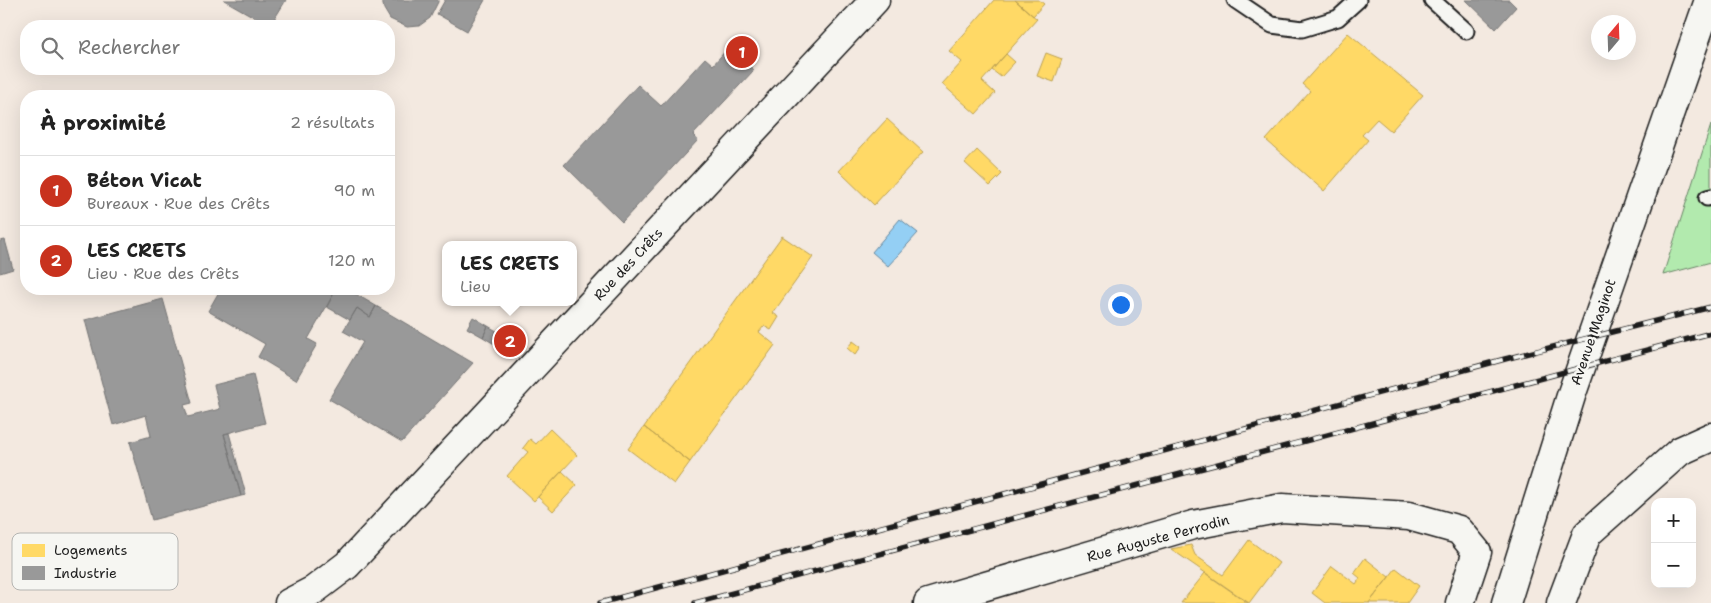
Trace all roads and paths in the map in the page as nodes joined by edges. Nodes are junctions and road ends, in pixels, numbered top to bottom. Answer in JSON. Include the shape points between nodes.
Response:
{"nodes":[{"id":1,"x":875,"y":0,"type":"edge"},
{"id":2,"x":1235,"y":0,"type":"edge"},
{"id":3,"x":1358,"y":0,"type":"edge"},
{"id":4,"x":1432,"y":0,"type":"edge"},
{"id":5,"x":1709,"y":0,"type":"edge"},
{"id":6,"x":1466,"y":31,"type":"dead end"},
{"id":7,"x":1711,"y":437,"type":"edge"},
{"id":8,"x":289,"y":603,"type":"edge"},
{"id":9,"x":928,"y":603,"type":"edge"},
{"id":10,"x":1460,"y":603,"type":"edge"},
{"id":11,"x":1506,"y":603,"type":"edge"},
{"id":12,"x":1561,"y":603,"type":"edge"}],
"edges":[{"from":1,"to":8,"type":"street","name":"Rue des Crêts","via":[[347,565],[314,590]]},
{"from":2,"to":3,"type":"lane","via":[[1272,25],[1302,29],[1338,18]]},
{"from":4,"to":6,"type":"lane"},
{"from":5,"to":11,"type":"street","name":"Avenue Maginot","via":[[1571,396]]},
{"from":7,"to":12,"type":"street","via":[[1680,451],[1587,534]]},
{"from":9,"to":10,"type":"street","name":"Rue Auguste Perrodin","via":[[1193,525],[1282,508],[1409,516],[1460,530],[1476,552]]}]}
